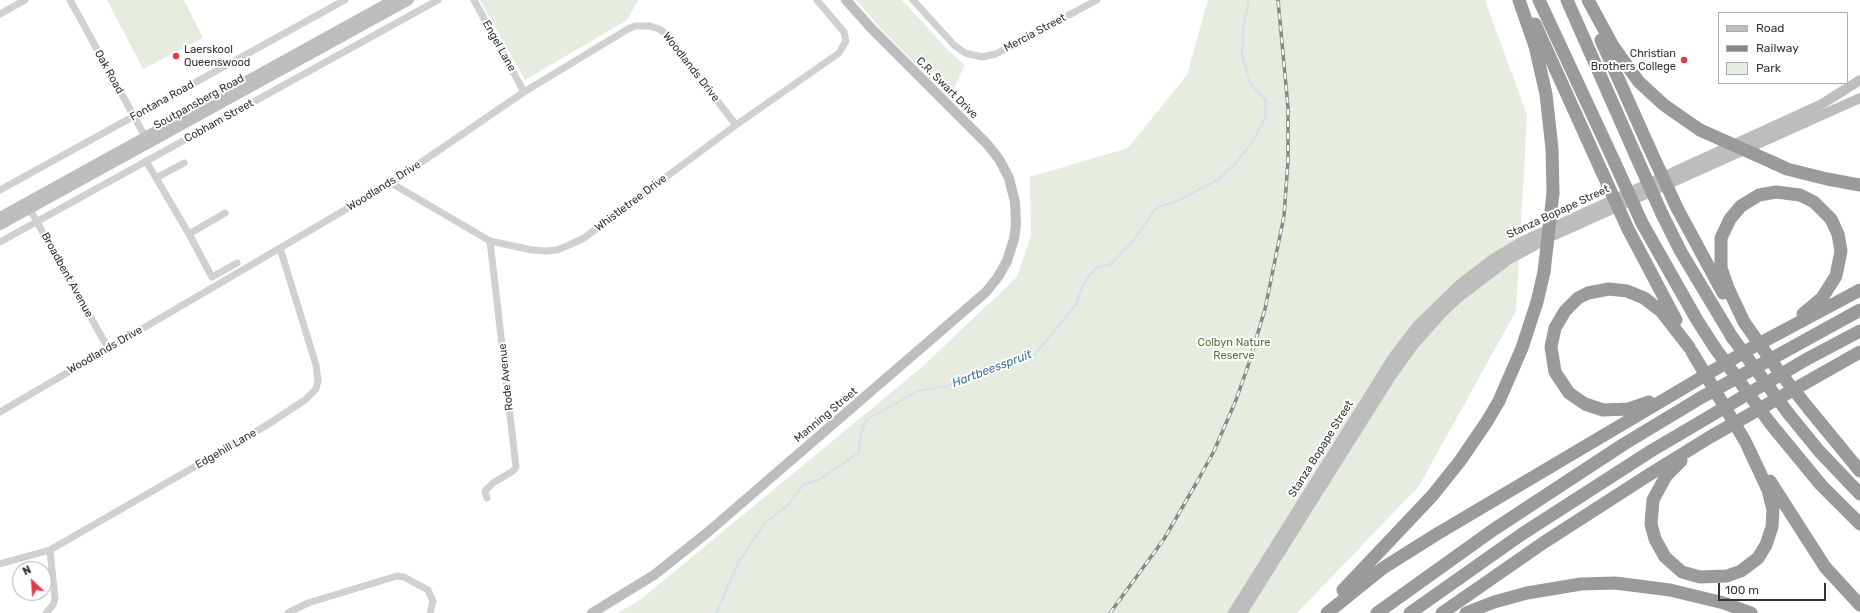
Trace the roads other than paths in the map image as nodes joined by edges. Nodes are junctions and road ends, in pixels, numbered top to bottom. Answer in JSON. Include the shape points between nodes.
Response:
{"nodes":[{"id":1,"x":25,"y":0,"type":"edge"},
{"id":2,"x":70,"y":0,"type":"edge"},
{"id":3,"x":344,"y":0,"type":"edge"},
{"id":4,"x":393,"y":0,"type":"edge"},
{"id":5,"x":409,"y":0,"type":"edge"},
{"id":6,"x":438,"y":0,"type":"edge"},
{"id":7,"x":474,"y":0,"type":"edge"},
{"id":8,"x":817,"y":0,"type":"edge"},
{"id":9,"x":913,"y":0,"type":"edge"},
{"id":10,"x":1097,"y":0,"type":"edge"},
{"id":11,"x":1519,"y":0,"type":"edge"},
{"id":12,"x":1525,"y":0,"type":"edge"},
{"id":13,"x":1539,"y":0,"type":"edge"},
{"id":14,"x":1567,"y":0,"type":"edge"},
{"id":15,"x":1583,"y":0,"type":"edge"},
{"id":16,"x":1588,"y":0,"type":"edge"},
{"id":17,"x":849,"y":2,"type":"edge"},
{"id":18,"x":0,"y":14,"type":"edge"},
{"id":19,"x":1860,"y":80,"type":"edge"},
{"id":20,"x":1860,"y":87,"type":"edge"},
{"id":21,"x":524,"y":92,"type":"junction"},
{"id":22,"x":1860,"y":98,"type":"edge"},
{"id":23,"x":1822,"y":104,"type":"junction"},
{"id":24,"x":133,"y":116,"type":"junction"},
{"id":25,"x":736,"y":125,"type":"junction"},
{"id":26,"x":147,"y":140,"type":"junction"},
{"id":27,"x":146,"y":161,"type":"junction"},
{"id":28,"x":184,"y":163,"type":"dead end"},
{"id":29,"x":156,"y":178,"type":"junction"},
{"id":30,"x":391,"y":183,"type":"junction"},
{"id":31,"x":1860,"y":185,"type":"edge"},
{"id":32,"x":0,"y":190,"type":"edge"},
{"id":33,"x":1014,"y":195,"type":"joint"},
{"id":34,"x":28,"y":206,"type":"junction"},
{"id":35,"x":225,"y":214,"type":"dead end"},
{"id":36,"x":0,"y":217,"type":"edge"},
{"id":37,"x":38,"y":222,"type":"junction"},
{"id":38,"x":0,"y":225,"type":"edge"},
{"id":39,"x":189,"y":234,"type":"junction"},
{"id":40,"x":490,"y":241,"type":"junction"},
{"id":41,"x":0,"y":242,"type":"edge"},
{"id":42,"x":280,"y":248,"type":"junction"},
{"id":43,"x":237,"y":263,"type":"dead end"},
{"id":44,"x":1860,"y":290,"type":"edge"},
{"id":45,"x":1860,"y":310,"type":"edge"},
{"id":46,"x":1743,"y":321,"type":"junction"},
{"id":47,"x":1860,"y":331,"type":"edge"},
{"id":48,"x":1753,"y":347,"type":"junction"},
{"id":49,"x":108,"y":348,"type":"junction"},
{"id":50,"x":1691,"y":350,"type":"junction"},
{"id":51,"x":1860,"y":352,"type":"edge"},
{"id":52,"x":1860,"y":357,"type":"edge"},
{"id":53,"x":1704,"y":375,"type":"junction"},
{"id":54,"x":1792,"y":391,"type":"junction"},
{"id":55,"x":1810,"y":410,"type":"junction"},
{"id":56,"x":0,"y":412,"type":"edge"},
{"id":57,"x":1742,"y":419,"type":"junction"},
{"id":58,"x":1746,"y":443,"type":"junction"},
{"id":59,"x":1860,"y":458,"type":"edge"},
{"id":60,"x":1860,"y":471,"type":"edge"},
{"id":61,"x":1860,"y":494,"type":"edge"},
{"id":62,"x":487,"y":498,"type":"dead end"},
{"id":63,"x":1860,"y":524,"type":"edge"},
{"id":64,"x":50,"y":550,"type":"junction"},
{"id":65,"x":0,"y":564,"type":"edge"},
{"id":66,"x":1860,"y":605,"type":"edge"},
{"id":67,"x":46,"y":613,"type":"edge"},
{"id":68,"x":288,"y":613,"type":"edge"},
{"id":69,"x":430,"y":613,"type":"edge"},
{"id":70,"x":592,"y":613,"type":"edge"},
{"id":71,"x":1233,"y":613,"type":"edge"},
{"id":72,"x":1242,"y":613,"type":"edge"},
{"id":73,"x":1322,"y":613,"type":"edge"},
{"id":74,"x":1327,"y":613,"type":"edge"},
{"id":75,"x":1377,"y":613,"type":"edge"},
{"id":76,"x":1410,"y":613,"type":"edge"},
{"id":77,"x":1442,"y":613,"type":"edge"},
{"id":78,"x":1466,"y":613,"type":"edge"},
{"id":79,"x":1751,"y":613,"type":"edge"}],
"edges":[{"from":1,"to":18,"type":"street"},
{"from":2,"to":24,"type":"street","name":"Oak Road"},
{"from":3,"to":24,"type":"street","name":"Fontana Road"},
{"from":4,"to":26,"type":"main road","name":"Soutpansberg Road"},
{"from":5,"to":26,"type":"main road","name":"Soutpansberg Road"},
{"from":6,"to":27,"type":"street","name":"Cobham Street"},
{"from":7,"to":21,"type":"street","name":"Engel Lane"},
{"from":8,"to":25,"type":"street","name":"Whistletree Drive","via":[[844,32],[846,41],[839,53]]},
{"from":9,"to":10,"type":"street","name":"Mercia Street","via":[[954,45],[971,56],[996,54]]},
{"from":11,"to":73,"type":"highway","bridge":true,"via":[[1535,46],[1546,94],[1552,148],[1554,193],[1544,272],[1537,302],[1522,348],[1499,401],[1482,430],[1432,496]]},
{"from":12,"to":50,"type":"highway","bridge":true,"via":[[1628,229]]},
{"from":13,"to":63,"type":"highway","bridge":true,"via":[[1642,222],[1693,313],[1715,348],[1770,423],[1821,485]]},
{"from":14,"to":61,"type":"highway","bridge":true,"via":[[1681,252],[1732,337],[1788,413]]},
{"from":15,"to":46,"type":"highway","bridge":true,"via":[[1677,208],[1721,289]]},
{"from":16,"to":31,"type":"highway","bridge":true,"via":[[1613,46],[1640,82],[1664,105],[1700,130],[1774,163],[1809,175]]},
{"from":17,"to":33,"type":"main road","name":"C.R. Swart Drive","via":[[886,44],[987,144],[1006,172]]},
{"from":19,"to":23,"type":"main road","name":"Stanza Bopape Street"},
{"from":20,"to":23,"type":"main road"},
{"from":21,"to":25,"type":"street","name":"Woodlands Drive","via":[[628,29],[635,26],[650,26],[660,29],[671,38]]},
{"from":21,"to":30,"type":"street","name":"Woodlands Drive"},
{"from":22,"to":72,"type":"main road","name":"Stanza Bopape Street","via":[[1546,239],[1508,260],[1458,298],[1412,347],[1390,378]]},
{"from":23,"to":71,"type":"main road","name":"Stanza Bopape Street","via":[[1543,231],[1494,258],[1454,289],[1418,326],[1394,356]]},
{"from":24,"to":26,"type":"street","name":"Oak Road"},
{"from":24,"to":32,"type":"street","name":"Fontana Road"},
{"from":25,"to":40,"type":"street","name":"Whistletree Drive","via":[[584,238],[557,250],[546,251]]},
{"from":26,"to":34,"type":"main road","name":"Soutpansberg Road"},
{"from":27,"to":29,"type":"street"},
{"from":27,"to":37,"type":"street","name":"Cobham Street"},
{"from":28,"to":29,"type":"street"},
{"from":29,"to":39,"type":"street"},
{"from":30,"to":40,"type":"street","name":"Whistletree Drive"},
{"from":30,"to":42,"type":"street","name":"Woodlands Drive"},
{"from":33,"to":70,"type":"main road","name":"Manning Street","via":[[1014,239],[1002,270],[986,292],[703,536],[654,575]]},
{"from":34,"to":36,"type":"main road","name":"Soutpansberg Road"},
{"from":34,"to":37,"type":"street","name":"Broadbent Avenue"},
{"from":34,"to":38,"type":"main road","name":"Soutpansberg Road"},
{"from":35,"to":39,"type":"street"},
{"from":37,"to":41,"type":"street","name":"Cobham Street"},
{"from":37,"to":49,"type":"street","name":"Broadbent Avenue"},
{"from":39,"to":43,"type":"street","via":[[212,277]]},
{"from":40,"to":62,"type":"street","name":"Rode Avenue","via":[[516,467],[514,471],[485,490]]},
{"from":42,"to":49,"type":"street","name":"Woodlands Drive"},
{"from":42,"to":64,"type":"street","name":"Edgehill Lane","via":[[316,365],[316,389],[305,400],[267,425]]},
{"from":44,"to":48,"type":"highway"},
{"from":45,"to":75,"type":"highway","via":[[1730,381],[1624,444],[1493,530]]},
{"from":46,"to":48,"type":"highway","via":[[1721,268],[1721,238],[1730,219],[1747,201],[1767,193],[1792,193],[1814,202],[1831,219],[1838,234],[1841,251],[1836,276],[1828,290],[1812,307]]},
{"from":46,"to":55,"type":"highway","bridge":true},
{"from":47,"to":76,"type":"highway","via":[[1807,359],[1651,451],[1522,534]]},
{"from":48,"to":53,"type":"highway"},
{"from":49,"to":56,"type":"street","name":"Woodlands Drive"},
{"from":50,"to":53,"type":"highway","via":[[1668,319],[1653,304],[1637,294],[1609,289],[1588,293],[1571,305],[1554,328],[1551,347],[1556,372],[1569,393],[1585,404],[1603,410],[1636,407]]},
{"from":50,"to":58,"type":"highway","bridge":true},
{"from":51,"to":54,"type":"highway"},
{"from":52,"to":54,"type":"highway"},
{"from":53,"to":74,"type":"highway","via":[[1406,553]]},
{"from":54,"to":57,"type":"highway"},
{"from":55,"to":59,"type":"highway"},
{"from":55,"to":60,"type":"highway"},
{"from":57,"to":58,"type":"highway","via":[[1684,458],[1666,476],[1656,492],[1651,515],[1652,533],[1661,552],[1682,572],[1700,578],[1734,574],[1753,563],[1766,545],[1772,527],[1771,501]]},
{"from":57,"to":77,"type":"highway","via":[[1583,516]]},
{"from":58,"to":66,"type":"highway","via":[[1822,562]]},
{"from":64,"to":65,"type":"street","name":"Edgehill Lane"},
{"from":64,"to":67,"type":"street","via":[[55,599]]},
{"from":68,"to":69,"type":"street","via":[[308,603],[397,576],[408,578],[428,590],[433,601]]},
{"from":78,"to":79,"type":"highway","via":[[1532,592],[1581,584],[1615,583],[1670,590]]}]}
